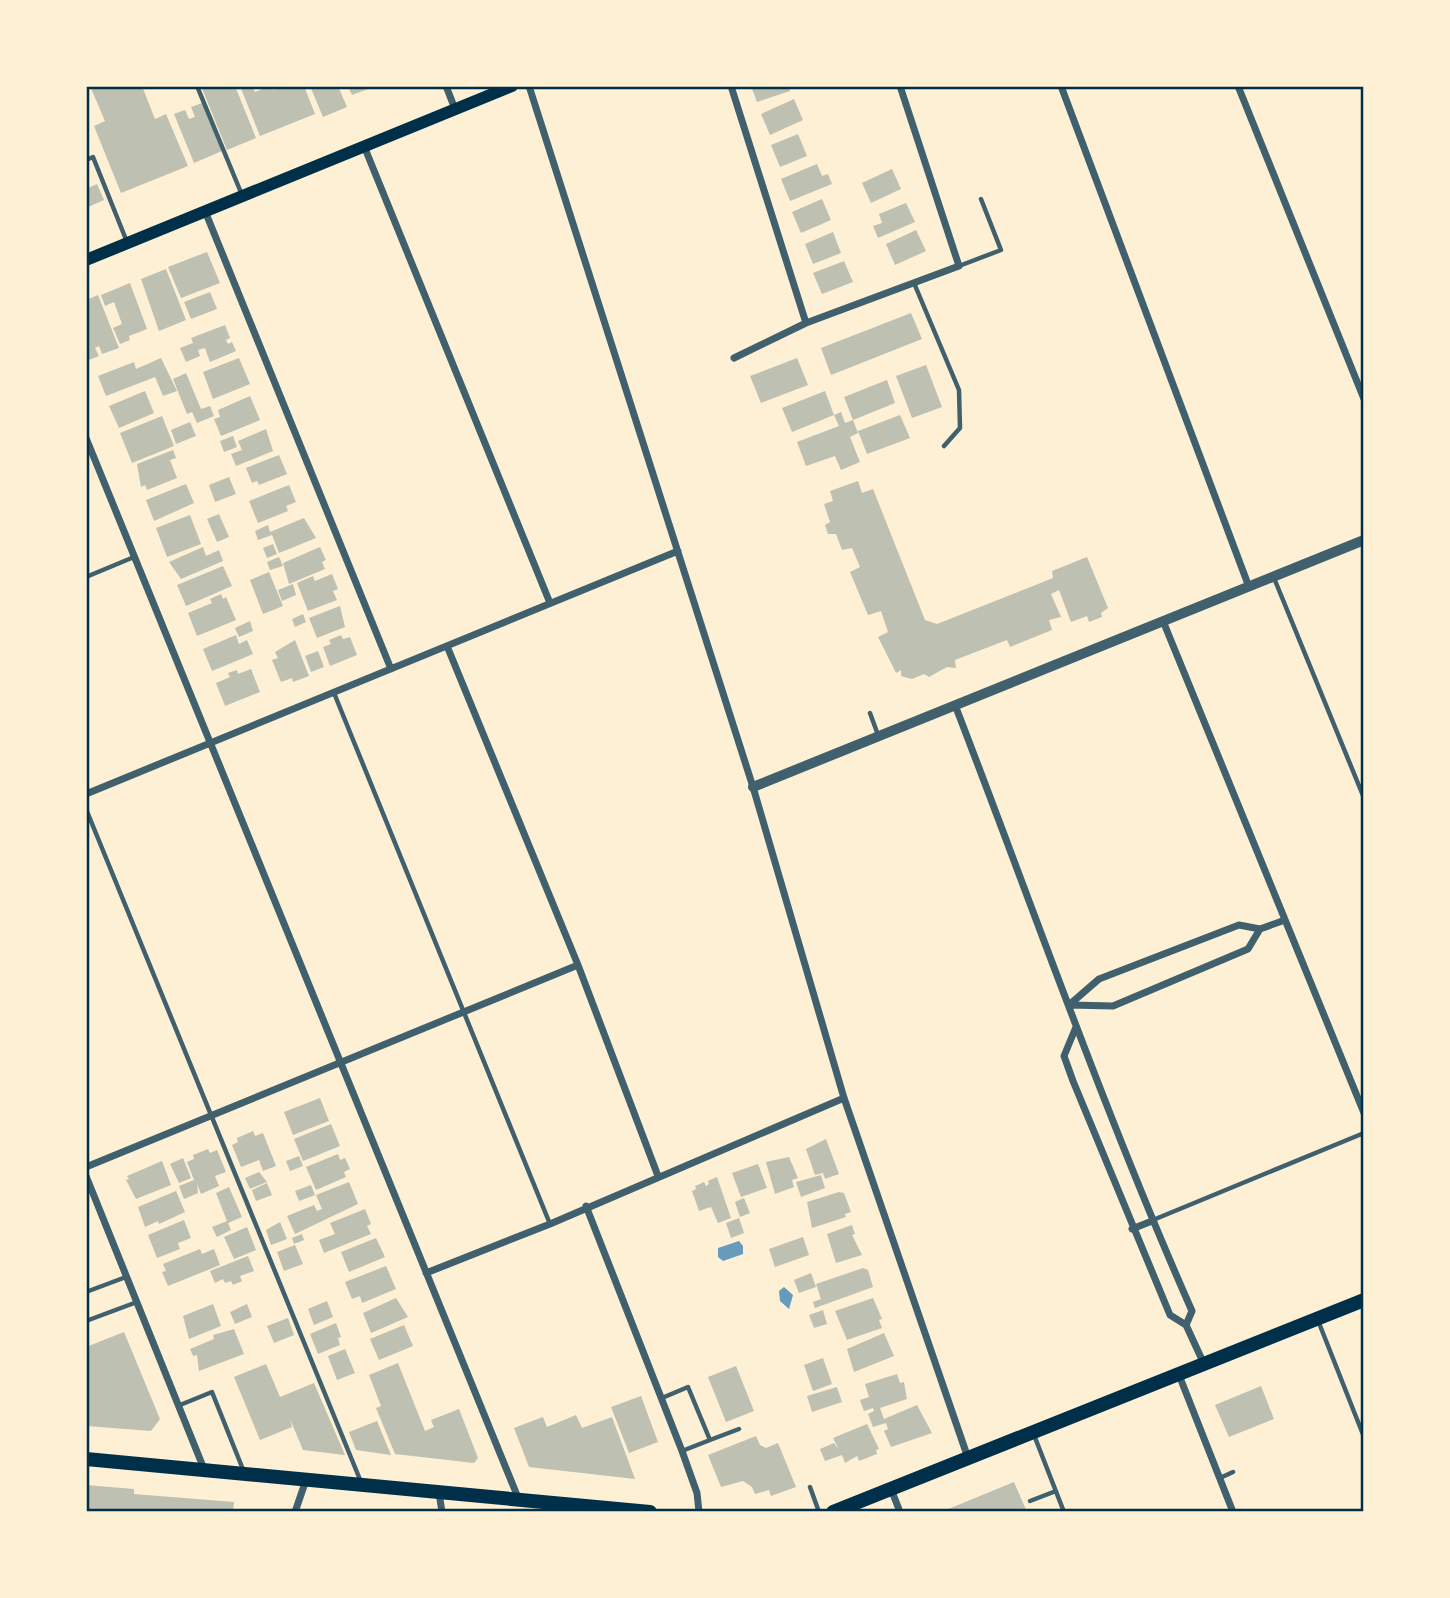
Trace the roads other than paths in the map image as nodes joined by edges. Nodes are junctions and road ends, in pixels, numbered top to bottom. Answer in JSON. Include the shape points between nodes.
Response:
{"nodes":[{"id":1,"x":197,"y":86,"type":"edge"},
{"id":2,"x":446,"y":86,"type":"edge"},
{"id":3,"x":512,"y":86,"type":"edge"},
{"id":4,"x":529,"y":86,"type":"edge"},
{"id":5,"x":731,"y":86,"type":"edge"},
{"id":6,"x":900,"y":86,"type":"edge"},
{"id":7,"x":1061,"y":86,"type":"edge"},
{"id":8,"x":1238,"y":86,"type":"edge"},
{"id":9,"x":456,"y":109,"type":"junction"},
{"id":10,"x":364,"y":146,"type":"junction"},
{"id":11,"x":86,"y":160,"type":"edge"},
{"id":12,"x":242,"y":196,"type":"junction"},
{"id":13,"x":981,"y":199,"type":"dead end"},
{"id":14,"x":205,"y":211,"type":"junction"},
{"id":15,"x":127,"y":243,"type":"junction"},
{"id":16,"x":86,"y":260,"type":"edge"},
{"id":17,"x":959,"y":266,"type":"junction"},
{"id":18,"x":914,"y":283,"type":"junction"},
{"id":19,"x":806,"y":323,"type":"junction"},
{"id":20,"x":734,"y":358,"type":"dead end"},
{"id":21,"x":1364,"y":399,"type":"edge"},
{"id":22,"x":86,"y":438,"type":"edge"},
{"id":23,"x":944,"y":446,"type":"dead end"},
{"id":24,"x":1364,"y":540,"type":"edge"},
{"id":25,"x":678,"y":551,"type":"junction"},
{"id":26,"x":134,"y":557,"type":"junction"},
{"id":27,"x":86,"y":577,"type":"edge"},
{"id":28,"x":1274,"y":577,"type":"junction"},
{"id":29,"x":1249,"y":587,"type":"junction"},
{"id":30,"x":551,"y":603,"type":"junction"},
{"id":31,"x":1163,"y":621,"type":"junction"},
{"id":32,"x":447,"y":646,"type":"junction"},
{"id":33,"x":391,"y":668,"type":"junction"},
{"id":34,"x":333,"y":692,"type":"junction"},
{"id":35,"x":955,"y":705,"type":"junction"},
{"id":36,"x":870,"y":713,"type":"dead end"},
{"id":37,"x":878,"y":736,"type":"junction"},
{"id":38,"x":209,"y":742,"type":"junction"},
{"id":39,"x":753,"y":787,"type":"junction"},
{"id":40,"x":86,"y":794,"type":"edge"},
{"id":41,"x":1364,"y":798,"type":"edge"},
{"id":42,"x":86,"y":809,"type":"edge"},
{"id":43,"x":1285,"y":920,"type":"junction"},
{"id":44,"x":1260,"y":929,"type":"junction"},
{"id":45,"x":578,"y":965,"type":"junction"},
{"id":46,"x":1069,"y":1005,"type":"junction"},
{"id":47,"x":464,"y":1012,"type":"junction"},
{"id":48,"x":1077,"y":1027,"type":"junction"},
{"id":49,"x":341,"y":1062,"type":"junction"},
{"id":50,"x":845,"y":1098,"type":"junction"},
{"id":51,"x":1364,"y":1113,"type":"edge"},
{"id":52,"x":211,"y":1116,"type":"junction"},
{"id":53,"x":1364,"y":1133,"type":"edge"},
{"id":54,"x":86,"y":1167,"type":"edge"},
{"id":55,"x":86,"y":1176,"type":"edge"},
{"id":56,"x":659,"y":1177,"type":"junction"},
{"id":57,"x":586,"y":1206,"type":"junction"},
{"id":58,"x":1152,"y":1221,"type":"junction"},
{"id":59,"x":550,"y":1224,"type":"junction"},
{"id":60,"x":1132,"y":1229,"type":"junction"},
{"id":61,"x":426,"y":1273,"type":"junction"},
{"id":62,"x":127,"y":1276,"type":"junction"},
{"id":63,"x":86,"y":1293,"type":"edge"},
{"id":64,"x":1364,"y":1300,"type":"edge"},
{"id":65,"x":137,"y":1303,"type":"junction"},
{"id":66,"x":1317,"y":1319,"type":"junction"},
{"id":67,"x":86,"y":1321,"type":"edge"},
{"id":68,"x":1186,"y":1325,"type":"junction"},
{"id":69,"x":1203,"y":1364,"type":"junction"},
{"id":70,"x":1179,"y":1374,"type":"junction"},
{"id":71,"x":662,"y":1398,"type":"junction"},
{"id":72,"x":180,"y":1405,"type":"junction"},
{"id":73,"x":739,"y":1429,"type":"dead end"},
{"id":74,"x":1033,"y":1434,"type":"junction"},
{"id":75,"x":1364,"y":1437,"type":"edge"},
{"id":76,"x":710,"y":1440,"type":"junction"},
{"id":77,"x":682,"y":1451,"type":"junction"},
{"id":78,"x":968,"y":1458,"type":"junction"},
{"id":79,"x":86,"y":1459,"type":"edge"},
{"id":80,"x":204,"y":1469,"type":"junction"},
{"id":81,"x":1233,"y":1472,"type":"dead end"},
{"id":82,"x":244,"y":1473,"type":"junction"},
{"id":83,"x":1219,"y":1478,"type":"junction"},
{"id":84,"x":306,"y":1480,"type":"junction"},
{"id":85,"x":362,"y":1486,"type":"junction"},
{"id":86,"x":810,"y":1487,"type":"dead end"},
{"id":87,"x":891,"y":1489,"type":"junction"},
{"id":88,"x":1056,"y":1491,"type":"junction"},
{"id":89,"x":439,"y":1493,"type":"junction"},
{"id":90,"x":1030,"y":1502,"type":"dead end"},
{"id":91,"x":522,"y":1506,"type":"edge"},
{"id":92,"x":579,"y":1508,"type":"edge"},
{"id":93,"x":295,"y":1512,"type":"edge"},
{"id":94,"x":442,"y":1512,"type":"edge"},
{"id":95,"x":635,"y":1512,"type":"edge"},
{"id":96,"x":650,"y":1512,"type":"edge"},
{"id":97,"x":699,"y":1512,"type":"edge"},
{"id":98,"x":819,"y":1512,"type":"edge"},
{"id":99,"x":833,"y":1512,"type":"edge"},
{"id":100,"x":900,"y":1512,"type":"edge"},
{"id":101,"x":1064,"y":1512,"type":"edge"},
{"id":102,"x":1233,"y":1512,"type":"edge"}],
"edges":[{"from":1,"to":12,"type":"lane"},
{"from":2,"to":9,"type":"street"},
{"from":3,"to":9,"type":"main road"},
{"from":4,"to":25,"type":"street"},
{"from":5,"to":19,"type":"street"},
{"from":6,"to":17,"type":"street"},
{"from":7,"to":29,"type":"street"},
{"from":8,"to":21,"type":"street"},
{"from":9,"to":10,"type":"main road"},
{"from":10,"to":12,"type":"main road"},
{"from":10,"to":30,"type":"street"},
{"from":11,"to":15,"type":"lane","via":[[93,157]]},
{"from":12,"to":14,"type":"main road"},
{"from":13,"to":17,"type":"lane","via":[[1001,250]]},
{"from":14,"to":15,"type":"main road"},
{"from":14,"to":33,"type":"street"},
{"from":15,"to":16,"type":"main road"},
{"from":17,"to":18,"type":"street"},
{"from":18,"to":19,"type":"street"},
{"from":18,"to":23,"type":"lane","via":[[959,390],[960,428]]},
{"from":19,"to":20,"type":"street"},
{"from":22,"to":26,"type":"street"},
{"from":24,"to":28,"type":"street"},
{"from":25,"to":30,"type":"street"},
{"from":25,"to":39,"type":"street"},
{"from":26,"to":27,"type":"lane"},
{"from":26,"to":38,"type":"street"},
{"from":28,"to":29,"type":"street"},
{"from":28,"to":41,"type":"lane"},
{"from":29,"to":31,"type":"street"},
{"from":30,"to":32,"type":"street"},
{"from":31,"to":35,"type":"street"},
{"from":31,"to":43,"type":"street"},
{"from":32,"to":33,"type":"street"},
{"from":32,"to":45,"type":"street"},
{"from":33,"to":34,"type":"street"},
{"from":34,"to":38,"type":"street"},
{"from":34,"to":47,"type":"lane"},
{"from":35,"to":37,"type":"street"},
{"from":35,"to":46,"type":"street"},
{"from":36,"to":37,"type":"lane"},
{"from":37,"to":39,"type":"street"},
{"from":38,"to":40,"type":"street"},
{"from":38,"to":49,"type":"street"},
{"from":39,"to":50,"type":"street"},
{"from":42,"to":52,"type":"lane"},
{"from":43,"to":44,"type":"street"},
{"from":43,"to":51,"type":"street"},
{"from":44,"to":46,"type":"street","via":[[1239,925],[1099,979]]},
{"from":44,"to":46,"type":"street","via":[[1248,949],[1113,1006]]},
{"from":45,"to":47,"type":"street"},
{"from":45,"to":56,"type":"street"},
{"from":46,"to":48,"type":"street"},
{"from":47,"to":49,"type":"street"},
{"from":47,"to":59,"type":"lane"},
{"from":48,"to":58,"type":"street"},
{"from":48,"to":60,"type":"street","via":[[1064,1056]]},
{"from":49,"to":52,"type":"street"},
{"from":49,"to":61,"type":"street"},
{"from":50,"to":56,"type":"street"},
{"from":50,"to":78,"type":"street"},
{"from":52,"to":54,"type":"street"},
{"from":52,"to":85,"type":"lane"},
{"from":53,"to":58,"type":"lane"},
{"from":55,"to":62,"type":"street"},
{"from":56,"to":57,"type":"street"},
{"from":57,"to":59,"type":"street"},
{"from":57,"to":71,"type":"street"},
{"from":58,"to":60,"type":"street"},
{"from":58,"to":68,"type":"street","via":[[1192,1311]]},
{"from":59,"to":61,"type":"street"},
{"from":60,"to":68,"type":"street","via":[[1170,1315]]},
{"from":61,"to":91,"type":"street"},
{"from":62,"to":63,"type":"lane"},
{"from":62,"to":65,"type":"street"},
{"from":64,"to":66,"type":"main road"},
{"from":65,"to":67,"type":"lane"},
{"from":65,"to":72,"type":"street"},
{"from":66,"to":69,"type":"main road"},
{"from":66,"to":75,"type":"lane"},
{"from":68,"to":69,"type":"street"},
{"from":69,"to":70,"type":"main road"},
{"from":70,"to":74,"type":"main road"},
{"from":70,"to":83,"type":"street"},
{"from":71,"to":76,"type":"lane","via":[[688,1387]]},
{"from":71,"to":77,"type":"street"},
{"from":72,"to":80,"type":"street"},
{"from":72,"to":82,"type":"lane","via":[[212,1392]]},
{"from":73,"to":76,"type":"lane"},
{"from":74,"to":78,"type":"main road"},
{"from":74,"to":88,"type":"lane"},
{"from":76,"to":77,"type":"lane"},
{"from":77,"to":97,"type":"street"},
{"from":78,"to":87,"type":"main road"},
{"from":79,"to":80,"type":"main road"},
{"from":80,"to":82,"type":"main road"},
{"from":81,"to":83,"type":"lane"},
{"from":82,"to":84,"type":"main road"},
{"from":83,"to":102,"type":"street"},
{"from":84,"to":85,"type":"main road"},
{"from":84,"to":93,"type":"street"},
{"from":85,"to":89,"type":"main road"},
{"from":86,"to":98,"type":"lane"},
{"from":87,"to":99,"type":"main road"},
{"from":87,"to":100,"type":"street"},
{"from":88,"to":90,"type":"lane"},
{"from":88,"to":101,"type":"lane"},
{"from":89,"to":91,"type":"main road"},
{"from":89,"to":94,"type":"street"},
{"from":91,"to":92,"type":"main road"},
{"from":92,"to":95,"type":"main road"},
{"from":95,"to":96,"type":"main road"}]}
